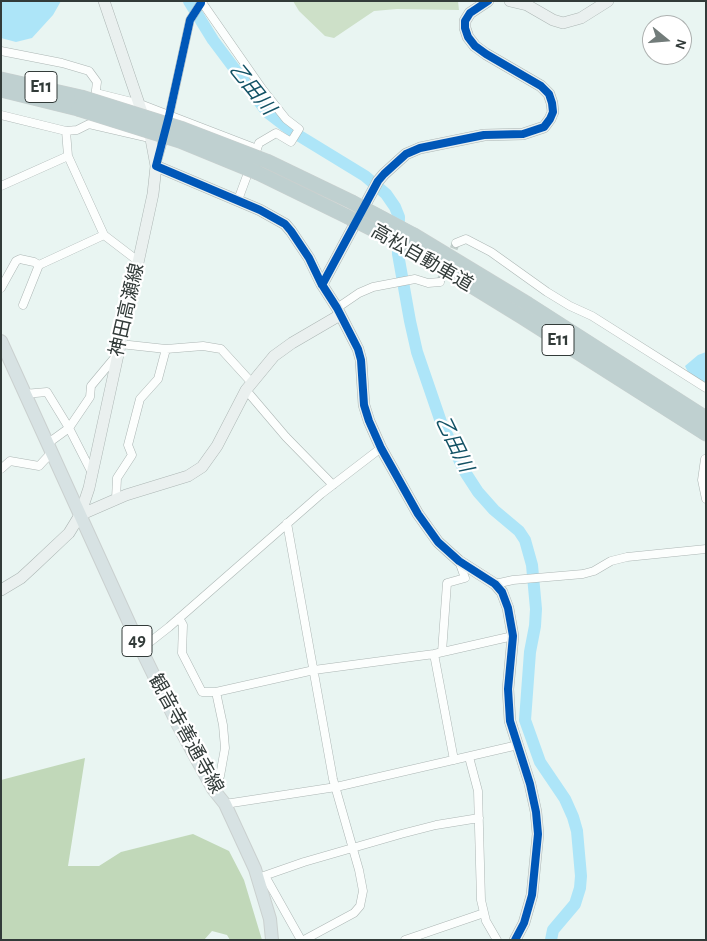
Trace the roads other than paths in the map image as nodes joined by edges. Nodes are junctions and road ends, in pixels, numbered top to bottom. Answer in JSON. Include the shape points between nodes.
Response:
{"nodes":[{"id":1,"x":104,"y":1,"type":"edge"},
{"id":2,"x":488,"y":1,"type":"edge"},
{"id":3,"x":510,"y":1,"type":"edge"},
{"id":4,"x":608,"y":1,"type":"edge"},
{"id":5,"x":201,"y":2,"type":"edge"},
{"id":6,"x":1,"y":52,"type":"edge"},
{"id":7,"x":1,"y":79,"type":"edge"},
{"id":8,"x":1,"y":90,"type":"edge"},
{"id":9,"x":96,"y":93,"type":"junction"},
{"id":10,"x":79,"y":103,"type":"junction"},
{"id":11,"x":140,"y":104,"type":"junction"},
{"id":12,"x":1,"y":115,"type":"edge"},
{"id":13,"x":169,"y":116,"type":"junction"},
{"id":14,"x":89,"y":124,"type":"junction"},
{"id":15,"x":66,"y":131,"type":"junction"},
{"id":16,"x":152,"y":139,"type":"junction"},
{"id":17,"x":163,"y":141,"type":"junction"},
{"id":18,"x":257,"y":149,"type":"junction"},
{"id":19,"x":68,"y":156,"type":"junction"},
{"id":20,"x":156,"y":166,"type":"junction"},
{"id":21,"x":1,"y":186,"type":"edge"},
{"id":22,"x":238,"y":200,"type":"junction"},
{"id":23,"x":349,"y":209,"type":"junction"},
{"id":24,"x":104,"y":235,"type":"junction"},
{"id":25,"x":411,"y":241,"type":"junction"},
{"id":26,"x":456,"y":243,"type":"dead end"},
{"id":27,"x":138,"y":261,"type":"junction"},
{"id":28,"x":38,"y":265,"type":"junction"},
{"id":29,"x":440,"y":282,"type":"dead end"},
{"id":30,"x":322,"y":285,"type":"junction"},
{"id":31,"x":1,"y":288,"type":"edge"},
{"id":32,"x":23,"y":304,"type":"dead end"},
{"id":33,"x":338,"y":312,"type":"junction"},
{"id":34,"x":1,"y":341,"type":"edge"},
{"id":35,"x":166,"y":349,"type":"junction"},
{"id":36,"x":118,"y":350,"type":"junction"},
{"id":37,"x":249,"y":386,"type":"junction"},
{"id":38,"x":706,"y":388,"type":"edge"},
{"id":39,"x":24,"y":394,"type":"junction"},
{"id":40,"x":706,"y":418,"type":"edge"},
{"id":41,"x":69,"y":428,"type":"junction"},
{"id":42,"x":706,"y":434,"type":"edge"},
{"id":43,"x":49,"y":448,"type":"junction"},
{"id":44,"x":381,"y":448,"type":"junction"},
{"id":45,"x":705,"y":459,"type":"edge"},
{"id":46,"x":1,"y":469,"type":"edge"},
{"id":47,"x":92,"y":473,"type":"junction"},
{"id":48,"x":333,"y":485,"type":"junction"},
{"id":49,"x":116,"y":499,"type":"junction"},
{"id":50,"x":706,"y":499,"type":"edge"},
{"id":51,"x":80,"y":515,"type":"junction"},
{"id":52,"x":287,"y":523,"type":"junction"},
{"id":53,"x":706,"y":549,"type":"edge"},
{"id":54,"x":458,"y":561,"type":"junction"},
{"id":55,"x":495,"y":584,"type":"junction"},
{"id":56,"x":1,"y":590,"type":"edge"},
{"id":57,"x":179,"y":618,"type":"junction"},
{"id":58,"x":513,"y":636,"type":"junction"},
{"id":59,"x":141,"y":649,"type":"junction"},
{"id":60,"x":442,"y":652,"type":"junction"},
{"id":61,"x":434,"y":654,"type":"junction"},
{"id":62,"x":314,"y":670,"type":"junction"},
{"id":63,"x":216,"y":692,"type":"junction"},
{"id":64,"x":518,"y":745,"type":"junction"},
{"id":65,"x":469,"y":757,"type":"junction"},
{"id":66,"x":454,"y":760,"type":"junction"},
{"id":67,"x":336,"y":787,"type":"junction"},
{"id":68,"x":213,"y":789,"type":"junction"},
{"id":69,"x":225,"y":804,"type":"junction"},
{"id":70,"x":479,"y":818,"type":"junction"},
{"id":71,"x":352,"y":848,"type":"junction"},
{"id":72,"x":261,"y":877,"type":"junction"},
{"id":73,"x":484,"y":913,"type":"junction"},
{"id":74,"x":272,"y":940,"type":"edge"},
{"id":75,"x":302,"y":940,"type":"edge"},
{"id":76,"x":405,"y":940,"type":"edge"},
{"id":77,"x":498,"y":940,"type":"edge"},
{"id":78,"x":515,"y":940,"type":"edge"}],
"edges":[{"from":1,"to":11,"type":"street","name":"神田高瀬線"},
{"from":2,"to":30,"type":"street","via":[[478,6],[465,21],[468,37],[486,54],[549,94],[553,112],[550,119],[544,127],[524,134],[484,135],[420,148],[406,154],[378,181]]},
{"from":3,"to":4,"type":"street","via":[[527,5],[563,23],[581,18]]},
{"from":5,"to":13,"type":"street","via":[[190,20]]},
{"from":5,"to":18,"type":"street","via":[[263,90],[286,119],[299,129],[291,142],[276,133],[259,143]]},
{"from":6,"to":9,"type":"street","via":[[89,71],[97,82]]},
{"from":7,"to":10,"type":"highway","name":"高松自動車道","number":"E11"},
{"from":8,"to":10,"type":"highway","name":"高松自動車道","number":"E11"},
{"from":9,"to":11,"type":"street"},
{"from":9,"to":14,"type":"street"},
{"from":10,"to":23,"type":"highway","name":"高松自動車道","number":"E11","bridge":true},
{"from":10,"to":23,"type":"highway","name":"高松自動車道","number":"E11","bridge":true,"via":[[183,129],[269,162]]},
{"from":11,"to":13,"type":"street"},
{"from":11,"to":16,"type":"street","name":"神田高瀬線"},
{"from":12,"to":15,"type":"street"},
{"from":13,"to":17,"type":"street"},
{"from":13,"to":18,"type":"street"},
{"from":14,"to":15,"type":"street"},
{"from":14,"to":16,"type":"street"},
{"from":15,"to":19,"type":"street"},
{"from":16,"to":17,"type":"street"},
{"from":16,"to":20,"type":"street","name":"神田高瀬線"},
{"from":17,"to":20,"type":"street"},
{"from":18,"to":22,"type":"street"},
{"from":19,"to":21,"type":"street"},
{"from":19,"to":24,"type":"street"},
{"from":20,"to":22,"type":"street"},
{"from":20,"to":27,"type":"street","name":"神田高瀬線"},
{"from":22,"to":30,"type":"street","via":[[285,224],[305,251]]},
{"from":23,"to":25,"type":"highway","name":"高松自動車道","number":"E11","bridge":true},
{"from":24,"to":27,"type":"street"},
{"from":24,"to":28,"type":"street"},
{"from":25,"to":40,"type":"highway","name":"高松自動車道","number":"E11","via":[[528,304]]},
{"from":25,"to":42,"type":"highway","name":"高松自動車道","number":"E11","via":[[530,322]]},
{"from":26,"to":38,"type":"street","via":[[466,239],[491,252],[547,292],[592,316]]},
{"from":27,"to":36,"type":"street","name":"神田高瀬線"},
{"from":28,"to":31,"type":"street","via":[[20,259],[16,261]]},
{"from":28,"to":32,"type":"street"},
{"from":29,"to":33,"type":"street","via":[[415,279],[373,287],[358,293]]},
{"from":30,"to":33,"type":"street"},
{"from":33,"to":37,"type":"street","via":[[274,356]]},
{"from":33,"to":44,"type":"street","via":[[358,349],[364,405]]},
{"from":34,"to":39,"type":"main road","name":"観音寺善通寺線","number":"49"},
{"from":35,"to":36,"type":"street"},
{"from":35,"to":37,"type":"street","via":[[203,346],[221,349]]},
{"from":35,"to":49,"type":"street","via":[[158,378],[140,399],[128,445],[132,455],[117,478]]},
{"from":36,"to":41,"type":"street","via":[[91,386],[90,397]]},
{"from":36,"to":47,"type":"street","name":"神田高瀬線"},
{"from":37,"to":48,"type":"street","via":[[286,437]]},
{"from":37,"to":49,"type":"street","via":[[202,467],[188,476]]},
{"from":39,"to":41,"type":"street","via":[[47,392]]},
{"from":39,"to":43,"type":"main road","name":"観音寺善通寺線","number":"49"},
{"from":41,"to":43,"type":"street"},
{"from":41,"to":47,"type":"street"},
{"from":43,"to":46,"type":"street","via":[[39,466],[10,461]]},
{"from":43,"to":51,"type":"main road","name":"観音寺善通寺線","number":"49"},
{"from":44,"to":48,"type":"street"},
{"from":44,"to":54,"type":"street","via":[[418,514],[438,542]]},
{"from":45,"to":50,"type":"street","via":[[702,480]]},
{"from":47,"to":51,"type":"street","name":"神田高瀬線"},
{"from":48,"to":52,"type":"street"},
{"from":49,"to":51,"type":"street"},
{"from":51,"to":56,"type":"street","name":"神田高瀬線","via":[[69,534],[21,578]]},
{"from":51,"to":59,"type":"main road","name":"観音寺善通寺線","number":"49"},
{"from":52,"to":57,"type":"street"},
{"from":52,"to":62,"type":"street"},
{"from":53,"to":55,"type":"street","via":[[627,557],[583,574]]},
{"from":54,"to":55,"type":"street"},
{"from":54,"to":60,"type":"street","via":[[465,578],[447,582]]},
{"from":55,"to":58,"type":"street","via":[[508,608]]},
{"from":57,"to":59,"type":"street"},
{"from":57,"to":63,"type":"street","via":[[183,625],[182,653],[202,692]]},
{"from":58,"to":60,"type":"street"},
{"from":58,"to":64,"type":"street","via":[[508,689],[510,721]]},
{"from":59,"to":68,"type":"main road","name":"観音寺善通寺線","number":"49"},
{"from":60,"to":61,"type":"street"},
{"from":61,"to":62,"type":"street"},
{"from":61,"to":66,"type":"street"},
{"from":62,"to":63,"type":"street"},
{"from":62,"to":67,"type":"street"},
{"from":63,"to":68,"type":"street","via":[[225,748],[220,776]]},
{"from":64,"to":65,"type":"street"},
{"from":64,"to":78,"type":"street","via":[[530,784],[538,834],[532,895]]},
{"from":65,"to":66,"type":"street"},
{"from":65,"to":70,"type":"street","via":[[478,791]]},
{"from":66,"to":67,"type":"street"},
{"from":67,"to":69,"type":"street"},
{"from":67,"to":71,"type":"street"},
{"from":68,"to":69,"type":"main road","name":"観音寺善通寺線","number":"49"},
{"from":69,"to":72,"type":"main road","name":"観音寺善通寺線","number":"49"},
{"from":70,"to":71,"type":"street","via":[[436,825]]},
{"from":70,"to":73,"type":"street"},
{"from":71,"to":72,"type":"street"},
{"from":71,"to":75,"type":"street","via":[[363,891],[360,906],[354,913]]},
{"from":72,"to":74,"type":"main road","name":"観音寺善通寺線","number":"49"},
{"from":72,"to":75,"type":"street"},
{"from":73,"to":76,"type":"street"},
{"from":73,"to":77,"type":"street"}]}
